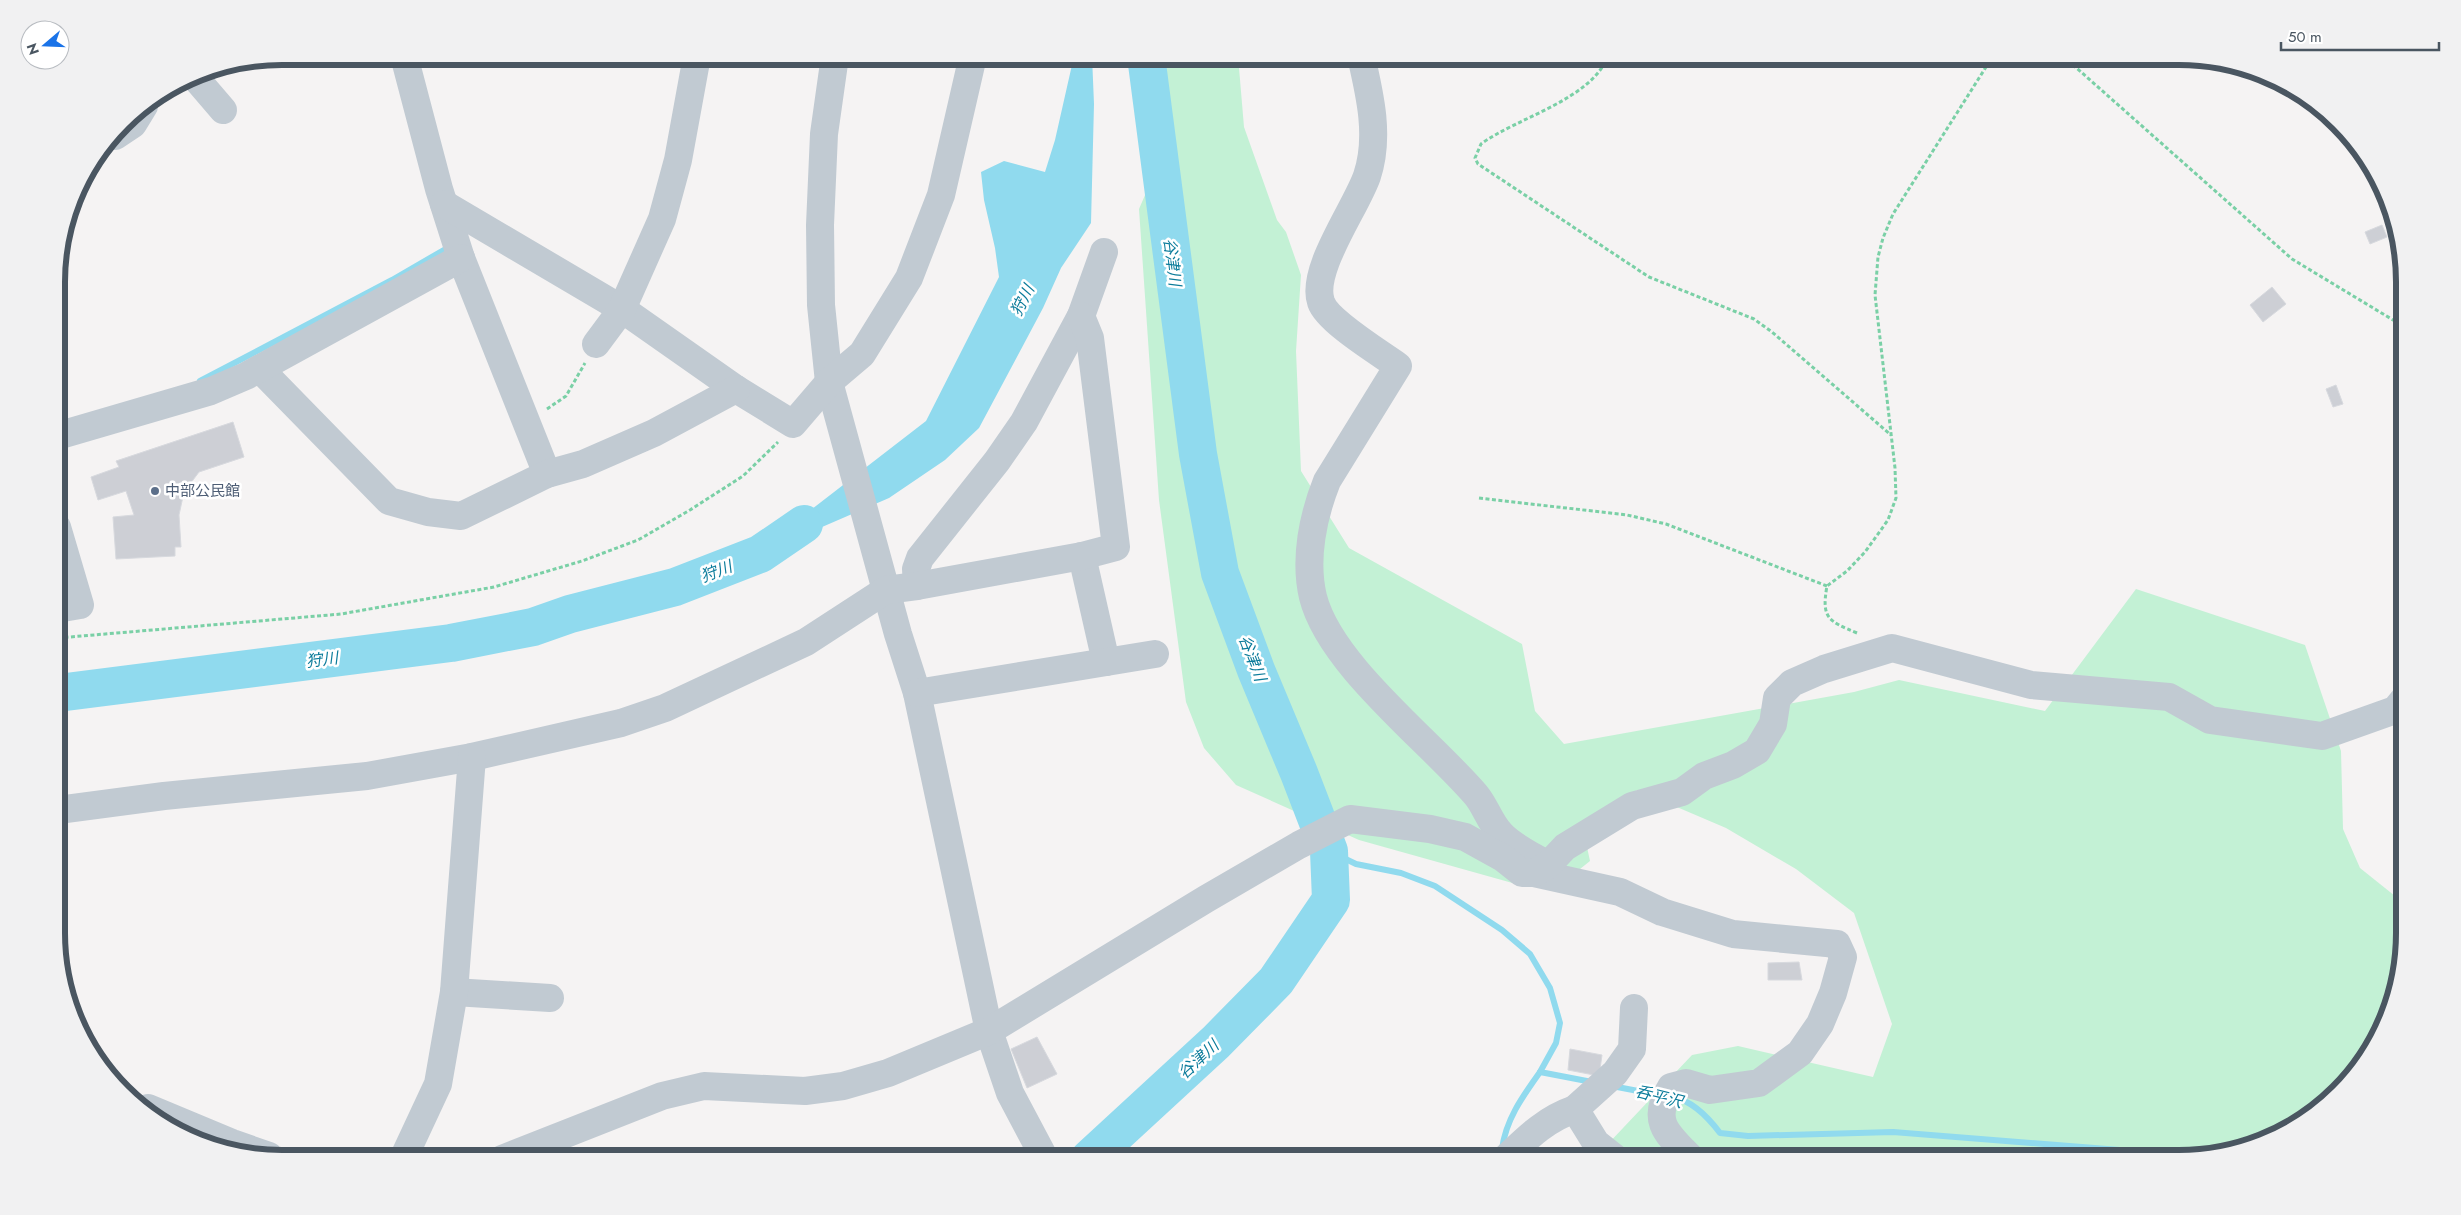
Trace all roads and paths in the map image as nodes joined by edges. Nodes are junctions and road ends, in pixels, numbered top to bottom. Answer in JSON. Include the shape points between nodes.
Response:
{"nodes":[{"id":1,"x":406,"y":65,"type":"edge"},
{"id":2,"x":695,"y":65,"type":"edge"},
{"id":3,"x":834,"y":65,"type":"edge"},
{"id":4,"x":971,"y":65,"type":"edge"},
{"id":5,"x":1363,"y":65,"type":"edge"},
{"id":6,"x":1605,"y":65,"type":"edge"},
{"id":7,"x":1987,"y":65,"type":"edge"},
{"id":8,"x":2073,"y":65,"type":"edge"},
{"id":9,"x":199,"y":82,"type":"edge"},
{"id":10,"x":223,"y":110,"type":"dead end"},
{"id":11,"x":444,"y":204,"type":"junction"},
{"id":12,"x":1104,"y":252,"type":"dead end"},
{"id":13,"x":460,"y":258,"type":"junction"},
{"id":14,"x":622,"y":309,"type":"junction"},
{"id":15,"x":1081,"y":316,"type":"junction"},
{"id":16,"x":2396,"y":322,"type":"edge"},
{"id":17,"x":596,"y":344,"type":"joint"},
{"id":18,"x":260,"y":369,"type":"junction"},
{"id":19,"x":736,"y":389,"type":"junction"},
{"id":20,"x":832,"y":393,"type":"junction"},
{"id":21,"x":526,"y":424,"type":"junction"},
{"id":22,"x":793,"y":424,"type":"junction"},
{"id":23,"x":65,"y":434,"type":"edge"},
{"id":24,"x":1892,"y":436,"type":"junction"},
{"id":25,"x":547,"y":474,"type":"junction"},
{"id":26,"x":1479,"y":498,"type":"dead end"},
{"id":27,"x":65,"y":554,"type":"edge"},
{"id":28,"x":1082,"y":556,"type":"junction"},
{"id":29,"x":917,"y":586,"type":"junction"},
{"id":30,"x":1827,"y":586,"type":"junction"},
{"id":31,"x":886,"y":590,"type":"junction"},
{"id":32,"x":65,"y":608,"type":"edge"},
{"id":33,"x":1858,"y":633,"type":"dead end"},
{"id":34,"x":65,"y":637,"type":"edge"},
{"id":35,"x":1156,"y":654,"type":"dead end"},
{"id":36,"x":1106,"y":662,"type":"junction"},
{"id":37,"x":917,"y":693,"type":"junction"},
{"id":38,"x":2396,"y":709,"type":"edge"},
{"id":39,"x":472,"y":757,"type":"junction"},
{"id":40,"x":65,"y":809,"type":"edge"},
{"id":41,"x":1541,"y":869,"type":"junction"},
{"id":42,"x":454,"y":992,"type":"junction"},
{"id":43,"x":550,"y":998,"type":"dead end"},
{"id":44,"x":1634,"y":1008,"type":"dead end"},
{"id":45,"x":989,"y":1032,"type":"junction"},
{"id":46,"x":1575,"y":1109,"type":"junction"},
{"id":47,"x":166,"y":1116,"type":"edge"},
{"id":48,"x":227,"y":1143,"type":"edge"},
{"id":49,"x":407,"y":1150,"type":"edge"},
{"id":50,"x":525,"y":1150,"type":"edge"},
{"id":51,"x":1040,"y":1150,"type":"edge"},
{"id":52,"x":1514,"y":1150,"type":"edge"},
{"id":53,"x":1605,"y":1150,"type":"edge"},
{"id":54,"x":1683,"y":1150,"type":"edge"}],
"edges":[{"from":1,"to":11,"type":"street"},
{"from":2,"to":14,"type":"street","via":[[678,160],[662,219]]},
{"from":3,"to":20,"type":"street","via":[[824,134],[820,225],[821,306]]},
{"from":4,"to":20,"type":"street","via":[[941,196],[909,278],[862,354]]},
{"from":5,"to":41,"type":"street","via":[[1373,126],[1368,175],[1320,274],[1319,292],[1327,314],[1398,366],[1327,481],[1320,498],[1310,549],[1314,598],[1331,636],[1365,680],[1477,796],[1500,834]]},
{"from":6,"to":24,"type":"path","via":[[1583,89],[1481,144],[1475,158],[1478,164],[1649,277],[1754,319]]},
{"from":7,"to":24,"type":"path","via":[[1893,214],[1878,257],[1875,295]]},
{"from":8,"to":16,"type":"path","via":[[2292,259]]},
{"from":9,"to":10,"type":"street"},
{"from":11,"to":13,"type":"street"},
{"from":11,"to":14,"type":"street"},
{"from":12,"to":15,"type":"street"},
{"from":13,"to":18,"type":"street"},
{"from":13,"to":21,"type":"street"},
{"from":14,"to":17,"type":"street"},
{"from":14,"to":19,"type":"street"},
{"from":15,"to":28,"type":"street","via":[[1090,338],[1116,547]]},
{"from":15,"to":29,"type":"street","via":[[1024,422],[998,461],[920,558],[916,569]]},
{"from":17,"to":21,"type":"path","via":[[566,396]]},
{"from":18,"to":23,"type":"street","via":[[211,391]]},
{"from":18,"to":25,"type":"street","via":[[389,501],[428,512],[462,516]]},
{"from":19,"to":22,"type":"street"},
{"from":19,"to":25,"type":"street","via":[[654,433],[583,464]]},
{"from":20,"to":22,"type":"street"},
{"from":20,"to":31,"type":"street"},
{"from":21,"to":25,"type":"street"},
{"from":22,"to":34,"type":"path","via":[[743,476],[638,540],[582,561],[494,587],[341,614]]},
{"from":24,"to":30,"type":"path","via":[[1896,498],[1888,520],[1847,571]]},
{"from":26,"to":30,"type":"path","via":[[1627,515],[1666,524]]},
{"from":27,"to":32,"type":"street","via":[[80,605]]},
{"from":28,"to":29,"type":"street"},
{"from":28,"to":36,"type":"street"},
{"from":29,"to":31,"type":"street"},
{"from":30,"to":33,"type":"path","via":[[1826,614],[1833,623]]},
{"from":31,"to":37,"type":"street"},
{"from":31,"to":39,"type":"street","via":[[806,642],[665,708],[621,723]]},
{"from":35,"to":36,"type":"street"},
{"from":36,"to":37,"type":"street"},
{"from":37,"to":45,"type":"street"},
{"from":38,"to":41,"type":"street","via":[[2322,736],[2210,720],[2169,697],[2031,685],[1892,648],[1824,669],[1792,683],[1778,698],[1773,724],[1757,751],[1704,776],[1682,792],[1632,806],[1565,846]]},
{"from":39,"to":40,"type":"street","via":[[367,776]]},
{"from":39,"to":42,"type":"street"},
{"from":41,"to":45,"type":"street","via":[[1522,873],[1503,858],[1465,837],[1350,819],[1206,899]]},
{"from":41,"to":54,"type":"street","via":[[1620,892],[1662,912],[1733,934],[1837,944],[1844,957],[1820,1024],[1800,1053],[1759,1082],[1710,1090],[1686,1083],[1671,1087],[1662,1103],[1661,1119],[1669,1136]]},
{"from":42,"to":43,"type":"street"},
{"from":42,"to":49,"type":"street","via":[[438,1084]]},
{"from":44,"to":46,"type":"street","via":[[1632,1048],[1615,1073]]},
{"from":45,"to":50,"type":"street","via":[[888,1073],[843,1086],[805,1091],[704,1086],[662,1096]]},
{"from":45,"to":51,"type":"street","via":[[1010,1093]]},
{"from":46,"to":52,"type":"street","via":[[1534,1130]]},
{"from":46,"to":53,"type":"street","via":[[1596,1143]]},
{"from":47,"to":48,"type":"street"}]}
